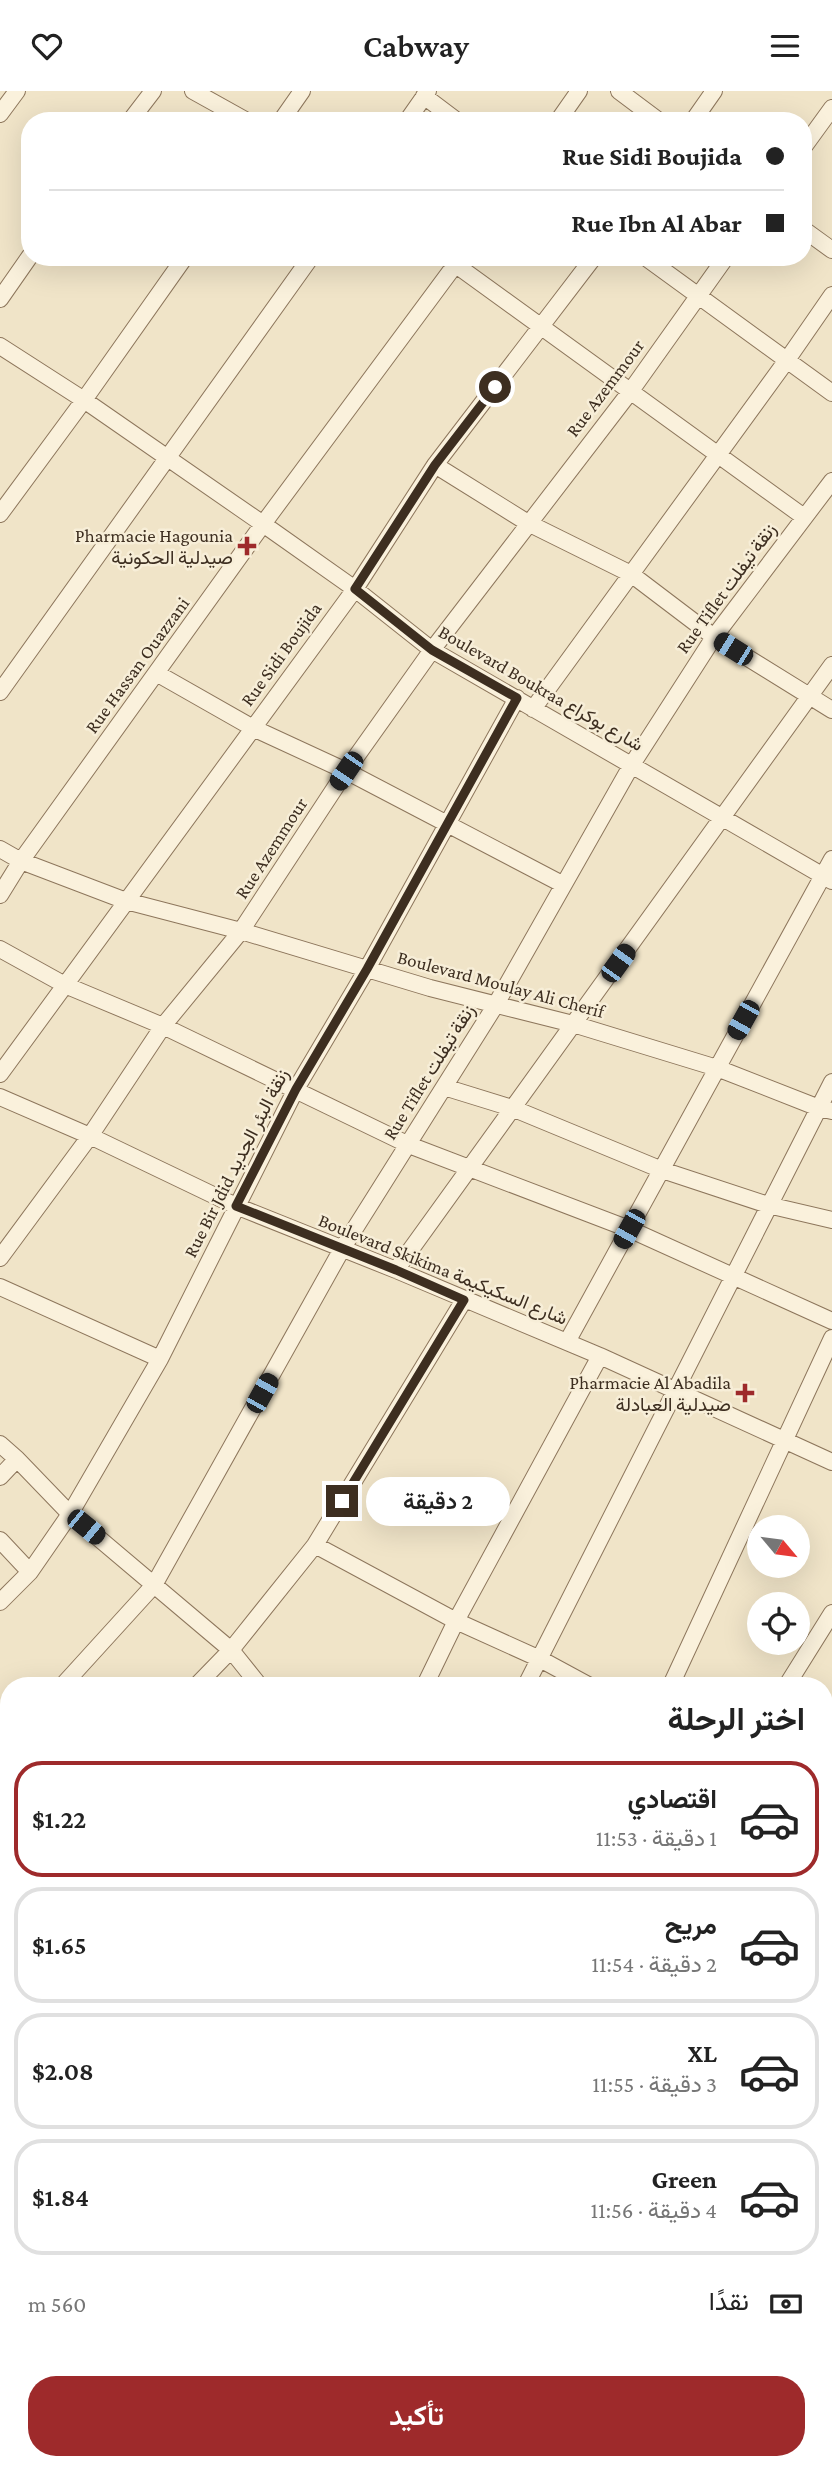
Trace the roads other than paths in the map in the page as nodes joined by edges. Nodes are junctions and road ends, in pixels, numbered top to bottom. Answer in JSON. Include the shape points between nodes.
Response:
{"nodes":[{"id":1,"x":16,"y":91,"type":"edge"},
{"id":2,"x":153,"y":91,"type":"edge"},
{"id":3,"x":194,"y":91,"type":"edge"},
{"id":4,"x":302,"y":91,"type":"edge"},
{"id":5,"x":579,"y":91,"type":"edge"},
{"id":6,"x":619,"y":91,"type":"edge"},
{"id":7,"x":714,"y":91,"type":"edge"},
{"id":8,"x":426,"y":94,"type":"edge"},
{"id":9,"x":832,"y":108,"type":"edge"},
{"id":10,"x":137,"y":112,"type":"edge"},
{"id":11,"x":231,"y":112,"type":"edge"},
{"id":12,"x":287,"y":112,"type":"edge"},
{"id":13,"x":413,"y":112,"type":"edge"},
{"id":14,"x":447,"y":112,"type":"edge"},
{"id":15,"x":564,"y":112,"type":"edge"},
{"id":16,"x":647,"y":112,"type":"edge"},
{"id":17,"x":699,"y":112,"type":"edge"},
{"id":18,"x":0,"y":114,"type":"edge"},
{"id":19,"x":812,"y":136,"type":"edge"},
{"id":20,"x":812,"y":236,"type":"edge"},
{"id":21,"x":832,"y":250,"type":"edge"},
{"id":22,"x":23,"y":266,"type":"edge"},
{"id":23,"x":179,"y":266,"type":"edge"},
{"id":24,"x":305,"y":266,"type":"edge"},
{"id":25,"x":450,"y":266,"type":"edge"},
{"id":26,"x":462,"y":266,"type":"edge"},
{"id":27,"x":587,"y":266,"type":"edge"},
{"id":28,"x":657,"y":266,"type":"edge"},
{"id":29,"x":720,"y":266,"type":"edge"},
{"id":30,"x":832,"y":295,"type":"edge"},
{"id":31,"x":698,"y":296,"type":"junction"},
{"id":32,"x":0,"y":299,"type":"edge"},
{"id":33,"x":541,"y":329,"type":"junction"},
{"id":34,"x":0,"y":345,"type":"edge"},
{"id":35,"x":787,"y":360,"type":"junction"},
{"id":36,"x":630,"y":392,"type":"junction"},
{"id":37,"x":832,"y":393,"type":"edge"},
{"id":38,"x":85,"y":400,"type":"junction"},
{"id":39,"x":718,"y":455,"type":"junction"},
{"id":40,"x":167,"y":458,"type":"junction"},
{"id":41,"x":435,"y":465,"type":"junction"},
{"id":42,"x":832,"y":481,"type":"edge"},
{"id":43,"x":0,"y":514,"type":"edge"},
{"id":44,"x":804,"y":517,"type":"junction"},
{"id":45,"x":528,"y":523,"type":"junction"},
{"id":46,"x":263,"y":524,"type":"junction"},
{"id":47,"x":631,"y":574,"type":"junction"},
{"id":48,"x":355,"y":589,"type":"junction"},
{"id":49,"x":714,"y":638,"type":"junction"},
{"id":50,"x":432,"y":650,"type":"junction"},
{"id":51,"x":832,"y":665,"type":"edge"},
{"id":52,"x":158,"y":674,"type":"junction"},
{"id":53,"x":0,"y":692,"type":"edge"},
{"id":54,"x":809,"y":697,"type":"junction"},
{"id":55,"x":517,"y":698,"type":"junction"},
{"id":56,"x":533,"y":709,"type":"junction"},
{"id":57,"x":832,"y":710,"type":"edge"},
{"id":58,"x":253,"y":728,"type":"junction"},
{"id":59,"x":631,"y":766,"type":"junction"},
{"id":60,"x":346,"y":771,"type":"junction"},
{"id":61,"x":722,"y":818,"type":"junction"},
{"id":62,"x":447,"y":825,"type":"junction"},
{"id":63,"x":0,"y":849,"type":"edge"},
{"id":64,"x":832,"y":859,"type":"edge"},
{"id":65,"x":21,"y":861,"type":"junction"},
{"id":66,"x":827,"y":878,"type":"edge"},
{"id":67,"x":562,"y":884,"type":"junction"},
{"id":68,"x":0,"y":895,"type":"edge"},
{"id":69,"x":126,"y":901,"type":"junction"},
{"id":70,"x":241,"y":931,"type":"junction"},
{"id":71,"x":0,"y":949,"type":"edge"},
{"id":72,"x":367,"y":969,"type":"junction"},
{"id":73,"x":65,"y":985,"type":"junction"},
{"id":74,"x":495,"y":1006,"type":"junction"},
{"id":75,"x":573,"y":1024,"type":"junction"},
{"id":76,"x":163,"y":1026,"type":"junction"},
{"id":77,"x":717,"y":1068,"type":"junction"},
{"id":78,"x":0,"y":1074,"type":"edge"},
{"id":79,"x":832,"y":1082,"type":"edge"},
{"id":80,"x":444,"y":1087,"type":"junction"},
{"id":81,"x":296,"y":1089,"type":"junction"},
{"id":82,"x":0,"y":1097,"type":"edge"},
{"id":83,"x":512,"y":1108,"type":"junction"},
{"id":84,"x":825,"y":1109,"type":"edge"},
{"id":85,"x":90,"y":1136,"type":"junction"},
{"id":86,"x":409,"y":1145,"type":"junction"},
{"id":87,"x":468,"y":1168,"type":"junction"},
{"id":88,"x":662,"y":1170,"type":"junction"},
{"id":89,"x":768,"y":1205,"type":"junction"},
{"id":90,"x":236,"y":1206,"type":"junction"},
{"id":91,"x":832,"y":1220,"type":"edge"},
{"id":92,"x":629,"y":1229,"type":"junction"},
{"id":93,"x":342,"y":1249,"type":"junction"},
{"id":94,"x":0,"y":1258,"type":"edge"},
{"id":95,"x":396,"y":1270,"type":"junction"},
{"id":96,"x":733,"y":1276,"type":"junction"},
{"id":97,"x":0,"y":1287,"type":"edge"},
{"id":98,"x":464,"y":1300,"type":"junction"},
{"id":99,"x":832,"y":1321,"type":"edge"},
{"id":100,"x":832,"y":1338,"type":"edge"},
{"id":101,"x":567,"y":1342,"type":"junction"},
{"id":102,"x":600,"y":1356,"type":"junction"},
{"id":103,"x":160,"y":1359,"type":"junction"},
{"id":104,"x":676,"y":1389,"type":"junction"},
{"id":105,"x":785,"y":1439,"type":"junction"},
{"id":106,"x":0,"y":1444,"type":"edge"},
{"id":107,"x":17,"y":1459,"type":"junction"},
{"id":108,"x":832,"y":1461,"type":"edge"},
{"id":109,"x":0,"y":1477,"type":"edge"},
{"id":110,"x":70,"y":1514,"type":"junction"},
{"id":111,"x":0,"y":1540,"type":"edge"},
{"id":112,"x":315,"y":1545,"type":"junction"},
{"id":113,"x":30,"y":1572,"type":"junction"},
{"id":114,"x":154,"y":1585,"type":"junction"},
{"id":115,"x":0,"y":1602,"type":"edge"},
{"id":116,"x":832,"y":1613,"type":"edge"},
{"id":117,"x":456,"y":1621,"type":"junction"},
{"id":118,"x":231,"y":1650,"type":"junction"},
{"id":119,"x":540,"y":1659,"type":"junction"},
{"id":120,"x":70,"y":1677,"type":"edge"},
{"id":121,"x":205,"y":1677,"type":"edge"},
{"id":122,"x":252,"y":1677,"type":"edge"},
{"id":123,"x":429,"y":1677,"type":"edge"},
{"id":124,"x":530,"y":1677,"type":"edge"},
{"id":125,"x":573,"y":1677,"type":"edge"},
{"id":126,"x":675,"y":1677,"type":"edge"},
{"id":127,"x":792,"y":1677,"type":"edge"}],
"edges":[{"from":1,"to":18,"type":"street"},
{"from":2,"to":10,"type":"street"},
{"from":3,"to":11,"type":"street"},
{"from":4,"to":12,"type":"street"},
{"from":5,"to":15,"type":"street"},
{"from":6,"to":16,"type":"street"},
{"from":7,"to":17,"type":"street"},
{"from":8,"to":13,"type":"street"},
{"from":8,"to":14,"type":"street"},
{"from":9,"to":19,"type":"street"},
{"from":20,"to":21,"type":"street"},
{"from":22,"to":32,"type":"street"},
{"from":23,"to":38,"type":"street"},
{"from":24,"to":40,"type":"street"},
{"from":25,"to":46,"type":"street","name":"Rue Hassan Ouazzani"},
{"from":26,"to":33,"type":"street"},
{"from":27,"to":33,"type":"street","name":"Rue Sidi Boujida"},
{"from":28,"to":31,"type":"street"},
{"from":29,"to":31,"type":"street","name":"Rue Azemmour"},
{"from":30,"to":35,"type":"street"},
{"from":31,"to":35,"type":"street"},
{"from":31,"to":36,"type":"street","name":"Rue Azemmour"},
{"from":33,"to":36,"type":"street"},
{"from":33,"to":41,"type":"street","name":"Rue Sidi Boujida"},
{"from":34,"to":38,"type":"street","name":"Boulevard Boukraa شارع بوكراع"},
{"from":35,"to":37,"type":"street"},
{"from":35,"to":39,"type":"street"},
{"from":36,"to":39,"type":"street"},
{"from":36,"to":45,"type":"street","name":"Rue Azemmour"},
{"from":38,"to":40,"type":"street","name":"Boulevard Boukraa شارع بوكراع"},
{"from":38,"to":43,"type":"street"},
{"from":39,"to":44,"type":"street"},
{"from":39,"to":47,"type":"street"},
{"from":40,"to":46,"type":"street","name":"Boulevard Boukraa شارع بوكراع"},
{"from":40,"to":53,"type":"street"},
{"from":41,"to":45,"type":"street"},
{"from":41,"to":48,"type":"street","name":"Rue Sidi Boujida"},
{"from":42,"to":44,"type":"street","name":"Rue Tiflet زنقة تيفلت"},
{"from":44,"to":49,"type":"street","name":"Rue Tiflet زنقة تيفلت"},
{"from":45,"to":47,"type":"street"},
{"from":45,"to":50,"type":"street","name":"Rue Azemmour"},
{"from":46,"to":48,"type":"street","name":"Boulevard Boukraa شارع بوكراع"},
{"from":46,"to":52,"type":"street","name":"Rue Hassan Ouazzani"},
{"from":47,"to":49,"type":"street"},
{"from":47,"to":56,"type":"street"},
{"from":48,"to":50,"type":"street","name":"Boulevard Boukraa شارع بوكراع"},
{"from":48,"to":58,"type":"street","name":"Rue Sidi Boujida"},
{"from":49,"to":54,"type":"street"},
{"from":49,"to":59,"type":"street","name":"Rue Tiflet زنقة تيفلت"},
{"from":50,"to":55,"type":"street","name":"Boulevard Boukraa شارع بوكراع"},
{"from":50,"to":60,"type":"street","name":"Rue Azemmour"},
{"from":51,"to":54,"type":"street"},
{"from":52,"to":58,"type":"street"},
{"from":52,"to":65,"type":"street","name":"Rue Hassan Ouazzani"},
{"from":54,"to":57,"type":"street"},
{"from":54,"to":61,"type":"street"},
{"from":55,"to":56,"type":"street","name":"Boulevard Boukraa شارع بوكراع"},
{"from":55,"to":62,"type":"street","name":"Rue Bir Jdid زنقة البئر الجديد"},
{"from":56,"to":59,"type":"street","name":"Boulevard Boukraa شارع بوكراع"},
{"from":58,"to":60,"type":"street"},
{"from":58,"to":69,"type":"street","name":"Rue Sidi Boujida"},
{"from":59,"to":61,"type":"street","name":"Boulevard Boukraa شارع بوكراع"},
{"from":59,"to":67,"type":"street","name":"Rue Tiflet زنقة تيفلت"},
{"from":60,"to":62,"type":"street"},
{"from":60,"to":70,"type":"street","name":"Rue Azemmour"},
{"from":61,"to":66,"type":"street","name":"Boulevard Boukraa شارع بوكراع"},
{"from":61,"to":75,"type":"street"},
{"from":62,"to":67,"type":"street"},
{"from":62,"to":72,"type":"street","name":"Rue Bir Jdid زنقة البئر الجديد"},
{"from":63,"to":65,"type":"street","name":"Boulevard Moulay Ali Cherif"},
{"from":64,"to":66,"type":"street"},
{"from":65,"to":68,"type":"street","name":"Rue Hassan Ouazzani"},
{"from":65,"to":69,"type":"street","name":"Boulevard Moulay Ali Cherif"},
{"from":66,"to":77,"type":"street"},
{"from":67,"to":74,"type":"street","name":"Rue Tiflet زنقة تيفلت"},
{"from":69,"to":70,"type":"street","name":"Boulevard Moulay Ali Cherif"},
{"from":69,"to":73,"type":"street","name":"Rue Sidi Boujida"},
{"from":70,"to":72,"type":"street","name":"Boulevard Moulay Ali Cherif"},
{"from":70,"to":76,"type":"street","name":"Rue Azemmour"},
{"from":71,"to":73,"type":"street"},
{"from":72,"to":74,"type":"street","name":"Boulevard Moulay Ali Cherif"},
{"from":72,"to":81,"type":"street","name":"Rue Bir Jdid زنقة البئر الجديد"},
{"from":73,"to":76,"type":"street"},
{"from":73,"to":78,"type":"street","name":"Rue Sidi Boujida"},
{"from":74,"to":75,"type":"street","name":"Boulevard Moulay Ali Cherif"},
{"from":74,"to":80,"type":"street","name":"Rue Tiflet زنقة تيفلت"},
{"from":75,"to":77,"type":"street","name":"Boulevard Moulay Ali Cherif"},
{"from":75,"to":83,"type":"street"},
{"from":76,"to":81,"type":"street"},
{"from":76,"to":85,"type":"street","name":"Rue Azemmour"},
{"from":77,"to":84,"type":"street","name":"Boulevard Moulay Ali Cherif"},
{"from":77,"to":88,"type":"street"},
{"from":79,"to":84,"type":"street"},
{"from":80,"to":83,"type":"street"},
{"from":80,"to":86,"type":"street","name":"Rue Tiflet زنقة تيفلت"},
{"from":81,"to":86,"type":"street"},
{"from":81,"to":90,"type":"street","name":"Rue Bir Jdid زنقة البئر الجديد"},
{"from":82,"to":85,"type":"street","name":"Boulevard Skikima شارع السكيكيمة"},
{"from":83,"to":87,"type":"street"},
{"from":83,"to":88,"type":"street"},
{"from":84,"to":89,"type":"street"},
{"from":85,"to":90,"type":"street","name":"Boulevard Skikima شارع السكيكيمة"},
{"from":85,"to":94,"type":"street","name":"Rue Azemmour"},
{"from":86,"to":87,"type":"street"},
{"from":86,"to":93,"type":"street","name":"Rue Tiflet زنقة تيفلت"},
{"from":87,"to":92,"type":"street"},
{"from":87,"to":95,"type":"street"},
{"from":88,"to":89,"type":"street"},
{"from":88,"to":92,"type":"street"},
{"from":89,"to":91,"type":"street"},
{"from":89,"to":96,"type":"street"},
{"from":90,"to":93,"type":"street","name":"Boulevard Skikima شارع السكيكيمة"},
{"from":90,"to":103,"type":"street","name":"Rue Bir Jdid زنقة البئر الجديد"},
{"from":92,"to":96,"type":"street"},
{"from":92,"to":101,"type":"street"},
{"from":93,"to":95,"type":"street","name":"Boulevard Skikima شارع السكيكيمة"},
{"from":93,"to":114,"type":"street","name":"Rue Tiflet زنقة تيفلت"},
{"from":95,"to":98,"type":"street","name":"Boulevard Skikima شارع السكيكيمة"},
{"from":96,"to":99,"type":"street"},
{"from":96,"to":104,"type":"street"},
{"from":97,"to":103,"type":"street"},
{"from":98,"to":101,"type":"street","name":"Boulevard Skikima شارع السكيكيمة"},
{"from":98,"to":112,"type":"street"},
{"from":100,"to":105,"type":"street"},
{"from":101,"to":102,"type":"street","name":"Boulevard Skikima شارع السكيكيمة"},
{"from":102,"to":104,"type":"street","name":"Boulevard Skikima شارع السكيكيمة"},
{"from":102,"to":117,"type":"street"},
{"from":103,"to":110,"type":"street","name":"Rue Bir Jdid زنقة البئر الجديد"},
{"from":104,"to":105,"type":"street","name":"Boulevard Skikima شارع السكيكيمة"},
{"from":104,"to":119,"type":"street"},
{"from":105,"to":108,"type":"street","name":"Boulevard Skikima شارع السكيكيمة"},
{"from":105,"to":126,"type":"street"},
{"from":106,"to":107,"type":"street"},
{"from":107,"to":109,"type":"street"},
{"from":107,"to":110,"type":"street"},
{"from":110,"to":113,"type":"street","name":"Rue Bir Jdid زنقة البئر الجديد"},
{"from":110,"to":114,"type":"street"},
{"from":111,"to":113,"type":"street"},
{"from":112,"to":117,"type":"street"},
{"from":112,"to":118,"type":"street"},
{"from":113,"to":115,"type":"street","name":"Rue Bir Jdid زنقة البئر الجديد"},
{"from":114,"to":118,"type":"street"},
{"from":114,"to":120,"type":"street","name":"Rue Tiflet زنقة تيفلت"},
{"from":116,"to":127,"type":"street"},
{"from":117,"to":119,"type":"street"},
{"from":117,"to":123,"type":"street"},
{"from":118,"to":121,"type":"street"},
{"from":118,"to":122,"type":"street"},
{"from":119,"to":124,"type":"street"},
{"from":119,"to":125,"type":"street"}]}
